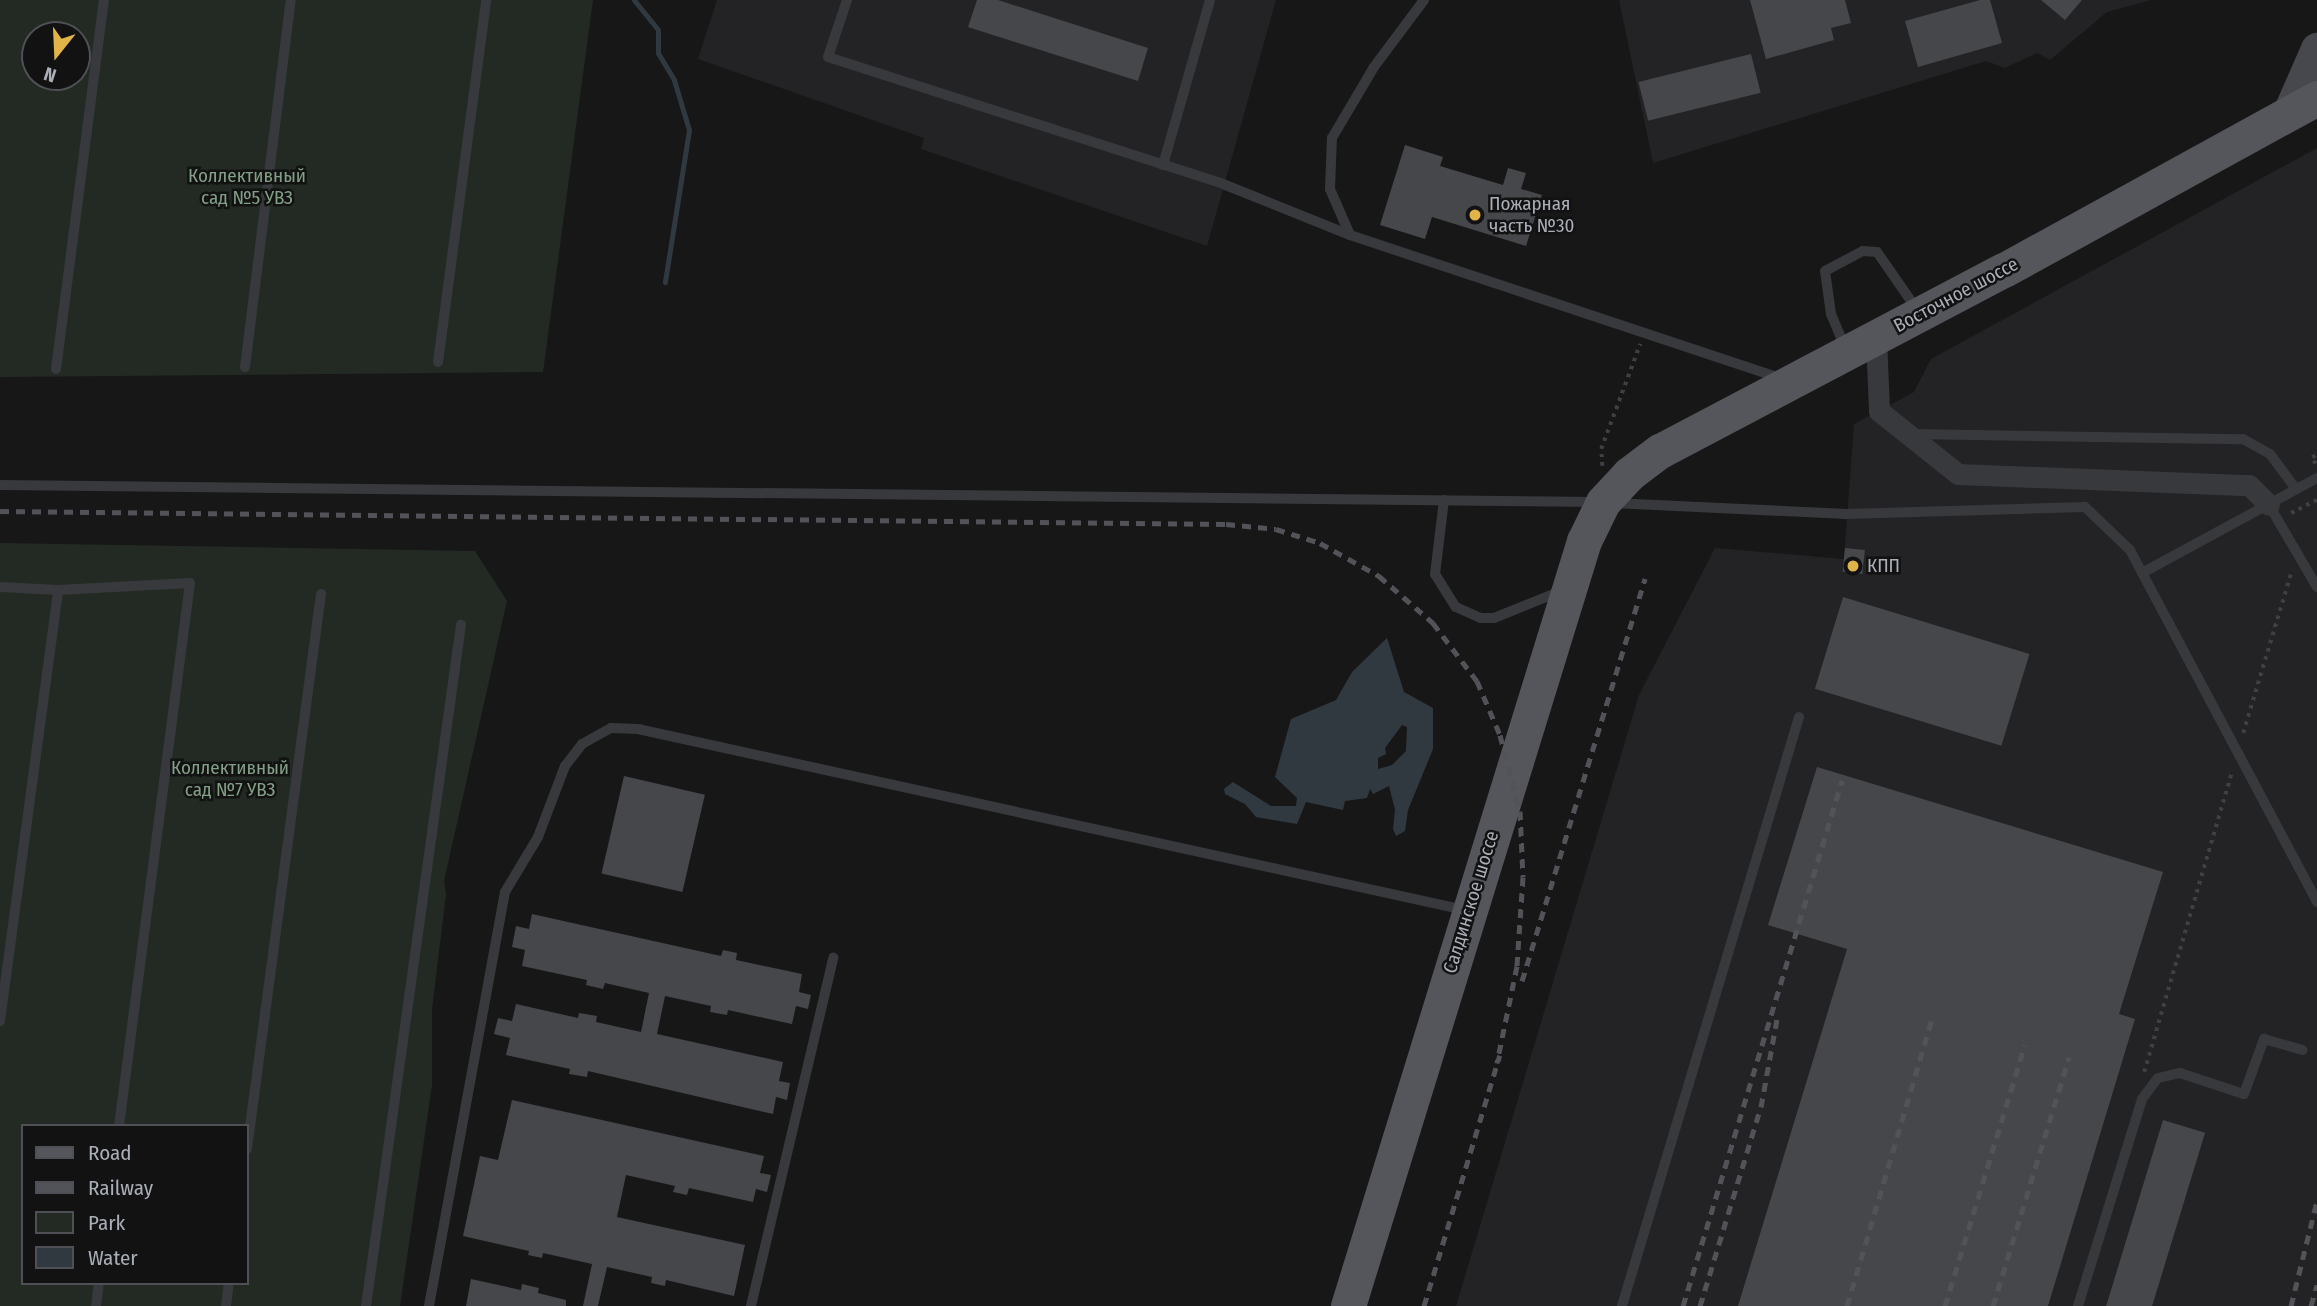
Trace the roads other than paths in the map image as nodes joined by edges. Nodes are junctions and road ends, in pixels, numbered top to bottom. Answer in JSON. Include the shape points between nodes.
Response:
{"nodes":[{"id":1,"x":104,"y":0,"type":"edge"},
{"id":2,"x":291,"y":0,"type":"edge"},
{"id":3,"x":486,"y":0,"type":"edge"},
{"id":4,"x":847,"y":0,"type":"edge"},
{"id":5,"x":1210,"y":0,"type":"edge"},
{"id":6,"x":1424,"y":0,"type":"edge"},
{"id":7,"x":2317,"y":49,"type":"edge"},
{"id":8,"x":2303,"y":105,"type":"edge"},
{"id":9,"x":1163,"y":165,"type":"junction"},
{"id":10,"x":1350,"y":235,"type":"junction"},
{"id":11,"x":1920,"y":313,"type":"junction"},
{"id":12,"x":1862,"y":345,"type":"junction"},
{"id":13,"x":438,"y":362,"type":"dead end"},
{"id":14,"x":245,"y":367,"type":"dead end"},
{"id":15,"x":56,"y":369,"type":"dead end"},
{"id":16,"x":1793,"y":382,"type":"junction"},
{"id":17,"x":1910,"y":434,"type":"junction"},
{"id":18,"x":2317,"y":478,"type":"edge"},
{"id":19,"x":0,"y":485,"type":"edge"},
{"id":20,"x":2296,"y":489,"type":"junction"},
{"id":21,"x":1444,"y":500,"type":"junction"},
{"id":22,"x":1603,"y":502,"type":"junction"},
{"id":23,"x":2269,"y":505,"type":"junction"},
{"id":24,"x":2142,"y":573,"type":"junction"},
{"id":25,"x":0,"y":587,"type":"edge"},
{"id":26,"x":1569,"y":587,"type":"junction"},
{"id":27,"x":2317,"y":587,"type":"edge"},
{"id":28,"x":58,"y":590,"type":"junction"},
{"id":29,"x":321,"y":594,"type":"dead end"},
{"id":30,"x":461,"y":625,"type":"dead end"},
{"id":31,"x":1799,"y":718,"type":"dead end"},
{"id":32,"x":2317,"y":902,"type":"edge"},
{"id":33,"x":1468,"y":910,"type":"junction"},
{"id":34,"x":833,"y":958,"type":"dead end"},
{"id":35,"x":0,"y":1021,"type":"edge"},
{"id":36,"x":2302,"y":1050,"type":"dead end"},
{"id":37,"x":119,"y":1124,"type":"edge"},
{"id":38,"x":248,"y":1142,"type":"edge"},
{"id":39,"x":99,"y":1285,"type":"edge"},
{"id":40,"x":229,"y":1285,"type":"edge"},
{"id":41,"x":96,"y":1306,"type":"edge"},
{"id":42,"x":226,"y":1306,"type":"edge"},
{"id":43,"x":366,"y":1306,"type":"edge"},
{"id":44,"x":429,"y":1306,"type":"edge"},
{"id":45,"x":751,"y":1306,"type":"edge"},
{"id":46,"x":1348,"y":1306,"type":"edge"},
{"id":47,"x":1622,"y":1306,"type":"edge"},
{"id":48,"x":2078,"y":1306,"type":"edge"}],
"edges":[{"from":1,"to":15,"type":"lane"},
{"from":2,"to":14,"type":"lane"},
{"from":3,"to":13,"type":"lane"},
{"from":4,"to":9,"type":"lane","via":[[828,57]]},
{"from":5,"to":9,"type":"lane"},
{"from":6,"to":10,"type":"lane","via":[[1374,67],[1332,138],[1330,189]]},
{"from":7,"to":8,"type":"street"},
{"from":8,"to":11,"type":"main road","name":"Восточное шоссе"},
{"from":9,"to":10,"type":"lane"},
{"from":10,"to":16,"type":"lane"},
{"from":11,"to":12,"type":"main road","name":"Восточное шоссе"},
{"from":11,"to":12,"type":"lane","via":[[1877,252],[1863,251],[1825,271],[1831,314]]},
{"from":12,"to":16,"type":"main road","name":"Восточное шоссе"},
{"from":12,"to":17,"type":"street","via":[[1879,411]]},
{"from":16,"to":22,"type":"main road","name":"Восточное шоссе","via":[[1660,452],[1629,474]]},
{"from":17,"to":20,"type":"lane","via":[[2243,439],[2270,454]]},
{"from":17,"to":23,"type":"street","via":[[1958,474],[2249,485]]},
{"from":18,"to":20,"type":"lane"},
{"from":19,"to":21,"type":"lane"},
{"from":20,"to":23,"type":"lane"},
{"from":21,"to":22,"type":"lane"},
{"from":21,"to":26,"type":"lane","via":[[1436,573],[1456,607],[1481,618],[1506,615]]},
{"from":22,"to":24,"type":"lane","via":[[1847,514],[2085,507],[2130,550]]},
{"from":22,"to":26,"type":"main road","name":"Салдинское шоссе"},
{"from":23,"to":24,"type":"lane"},
{"from":23,"to":27,"type":"lane"},
{"from":24,"to":32,"type":"lane"},
{"from":25,"to":28,"type":"lane"},
{"from":26,"to":33,"type":"main road","name":"Салдинское шоссе"},
{"from":28,"to":35,"type":"lane"},
{"from":28,"to":37,"type":"lane","via":[[190,583]]},
{"from":29,"to":38,"type":"lane"},
{"from":30,"to":43,"type":"lane"},
{"from":31,"to":47,"type":"lane"},
{"from":33,"to":44,"type":"lane","via":[[638,729],[611,728],[582,744],[565,766],[538,836],[505,892]]},
{"from":33,"to":46,"type":"main road","name":"Салдинское шоссе"},
{"from":34,"to":45,"type":"lane"},
{"from":36,"to":48,"type":"lane","via":[[2264,1039],[2244,1094],[2180,1073],[2158,1078],[2142,1099]]},
{"from":39,"to":41,"type":"lane"},
{"from":40,"to":42,"type":"lane"}]}
